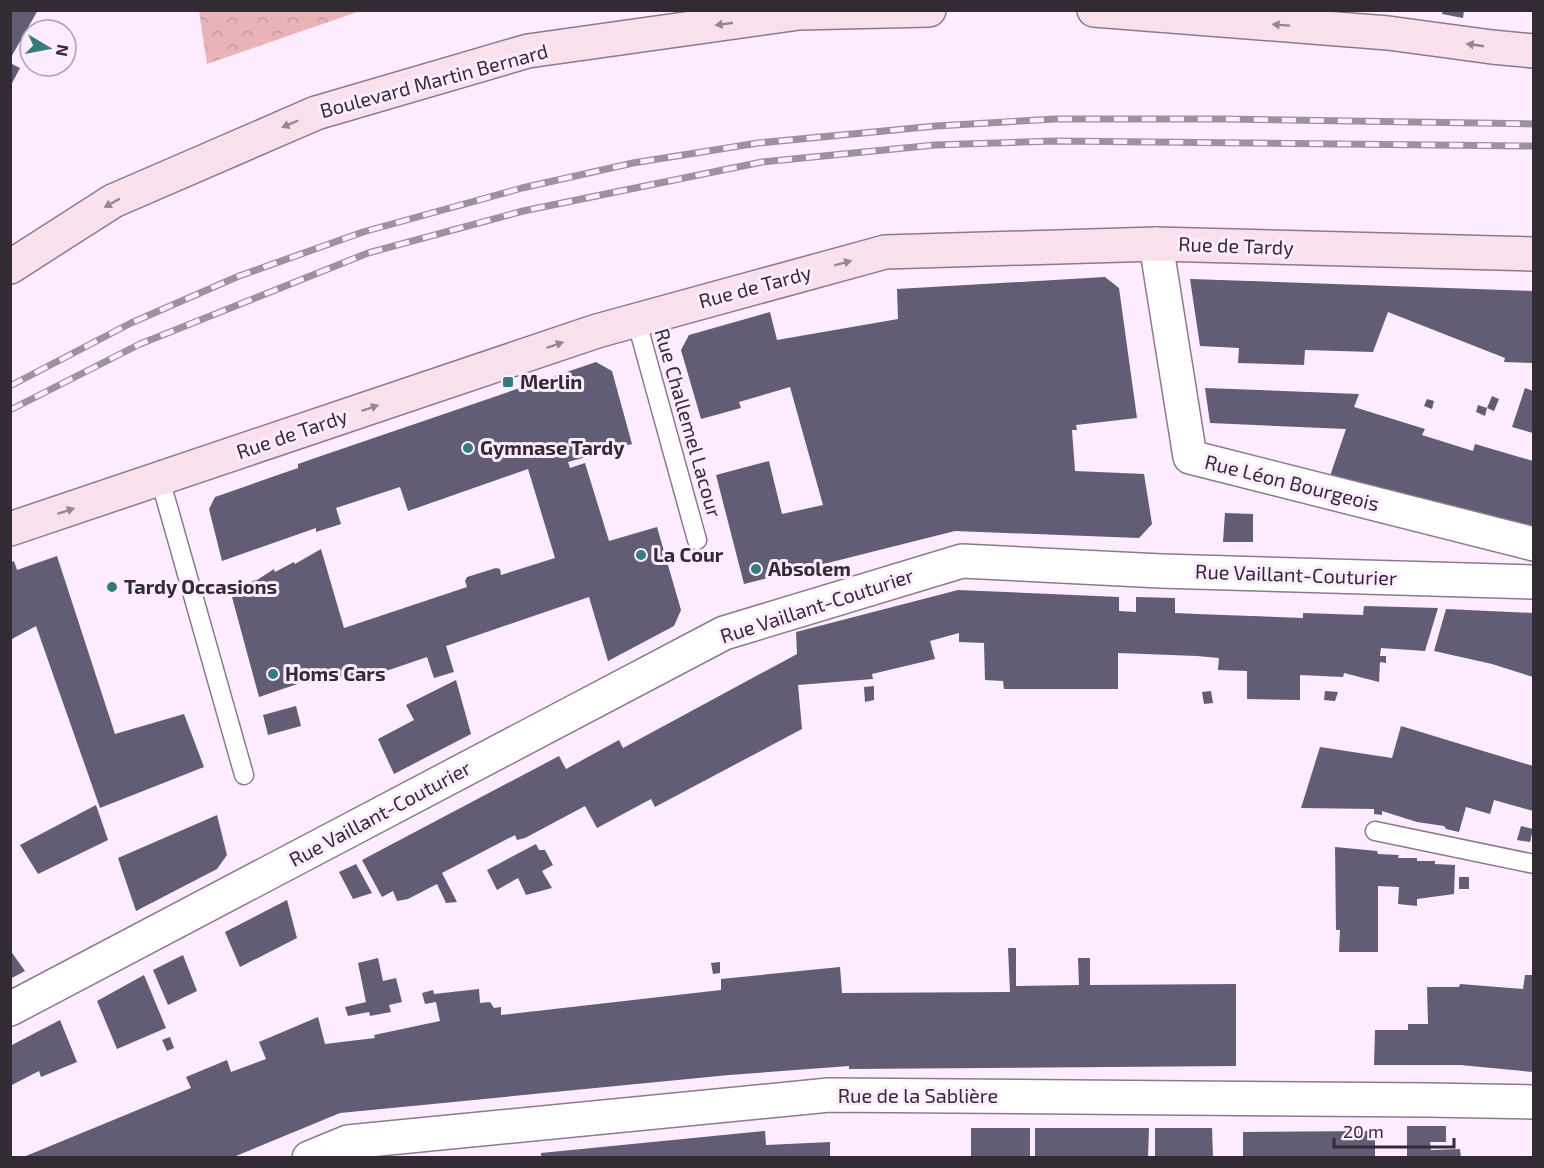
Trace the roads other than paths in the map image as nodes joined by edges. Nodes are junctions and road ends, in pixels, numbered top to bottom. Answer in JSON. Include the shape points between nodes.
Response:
{"nodes":[{"id":1,"x":929,"y":10,"type":"edge"},
{"id":2,"x":1094,"y":10,"type":"edge"},
{"id":3,"x":1533,"y":51,"type":"edge"},
{"id":4,"x":1156,"y":244,"type":"junction"},
{"id":5,"x":1533,"y":254,"type":"edge"},
{"id":6,"x":10,"y":267,"type":"edge"},
{"id":7,"x":636,"y":319,"type":"junction"},
{"id":8,"x":160,"y":479,"type":"junction"},
{"id":9,"x":10,"y":529,"type":"edge"},
{"id":10,"x":697,"y":540,"type":"dead end"},
{"id":11,"x":1533,"y":544,"type":"edge"},
{"id":12,"x":1533,"y":582,"type":"edge"},
{"id":13,"x":244,"y":775,"type":"dead end"},
{"id":14,"x":1375,"y":831,"type":"dead end"},
{"id":15,"x":1533,"y":864,"type":"edge"},
{"id":16,"x":10,"y":1009,"type":"edge"},
{"id":17,"x":1533,"y":1102,"type":"edge"},
{"id":18,"x":309,"y":1158,"type":"edge"}],
"edges":[{"from":1,"to":6,"type":"main road","name":"Boulevard Martin Bernard","one_way":true,"via":[[799,13],[528,51],[316,113],[113,201]]},
{"from":3,"to":2,"type":"main road","one_way":true,"via":[[1388,33]]},
{"from":4,"to":5,"type":"main road","name":"Rue de Tardy"},
{"from":7,"to":4,"type":"main road","name":"Rue de Tardy","one_way":true,"via":[[885,252]]},
{"from":4,"to":11,"type":"street","name":"Rue Léon Bourgeois","via":[[1190,457]]},
{"from":8,"to":7,"type":"main road","name":"Rue de Tardy","one_way":true},
{"from":7,"to":10,"type":"lane","name":"Rue Challemel Lacour"},
{"from":9,"to":8,"type":"main road","name":"Rue de Tardy","one_way":true},
{"from":8,"to":13,"type":"lane"},
{"from":12,"to":16,"type":"street","name":"Rue Vaillant-Couturier","via":[[962,561],[724,633]]},
{"from":14,"to":15,"type":"lane"},
{"from":17,"to":18,"type":"street","name":"Rue de la Sablière","via":[[829,1095],[348,1142]]}]}
